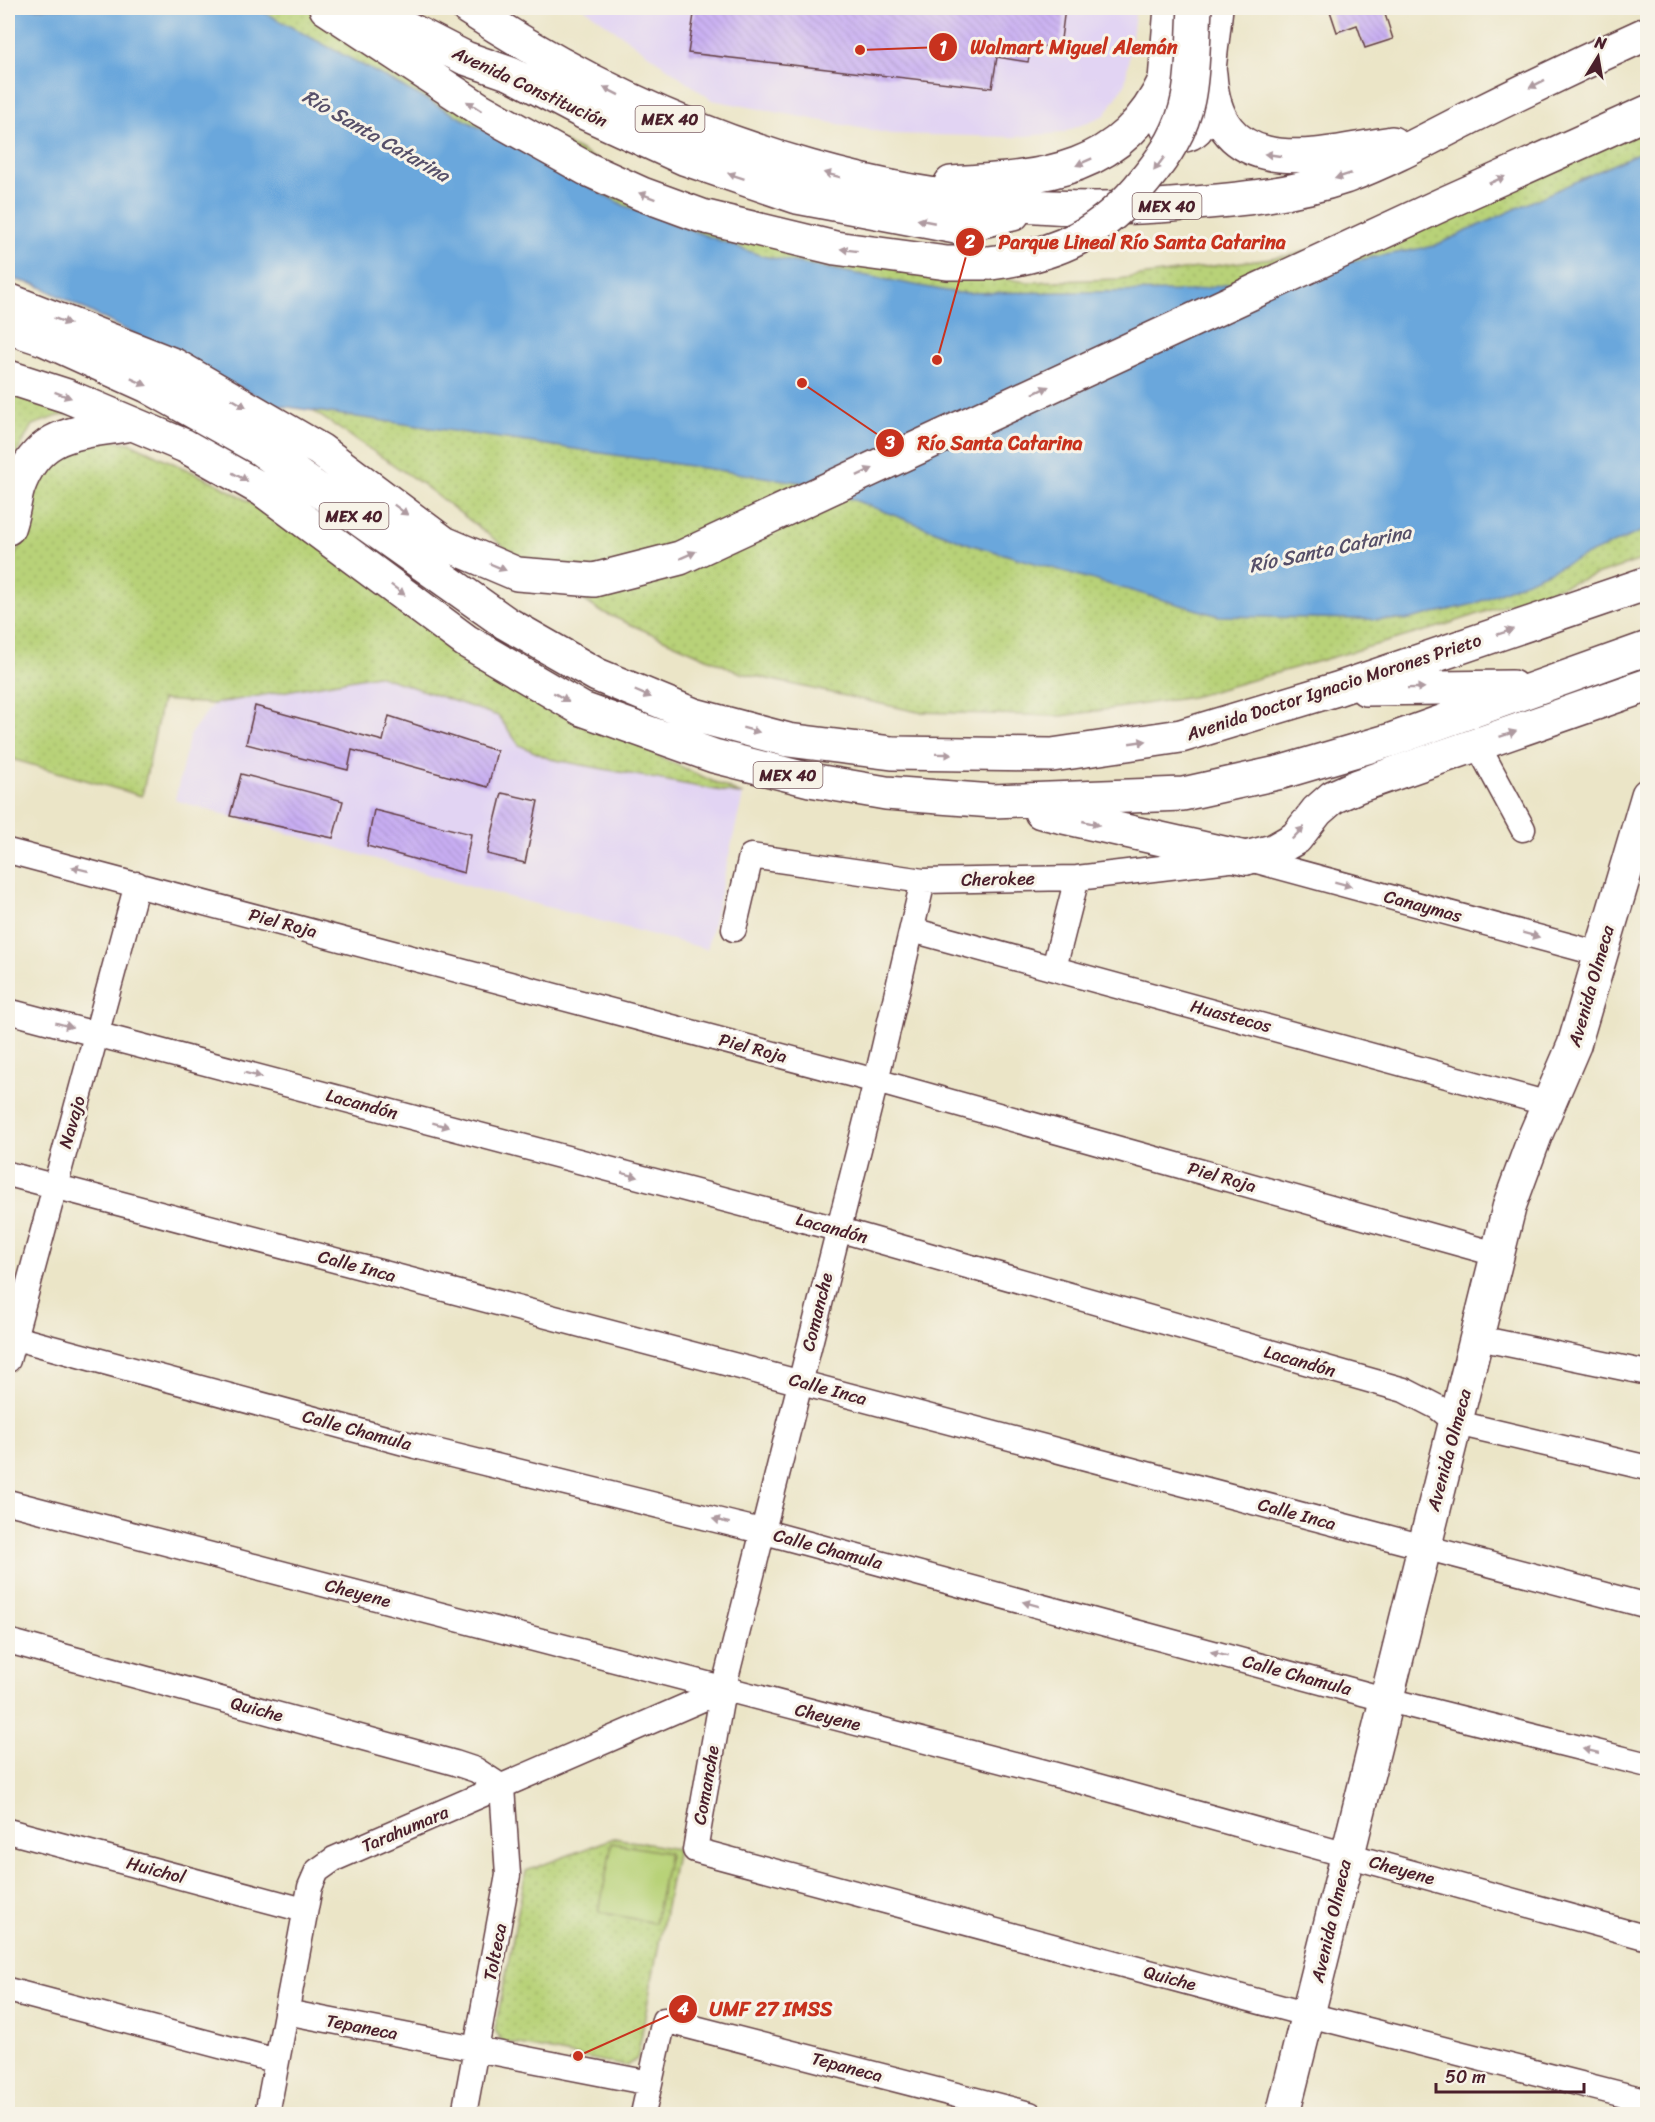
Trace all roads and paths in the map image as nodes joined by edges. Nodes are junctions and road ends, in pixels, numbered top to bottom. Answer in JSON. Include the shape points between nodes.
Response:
{"nodes":[{"id":1,"x":403,"y":8,"type":"edge"},
{"id":2,"x":468,"y":8,"type":"edge"},
{"id":3,"x":1171,"y":8,"type":"edge"},
{"id":4,"x":1195,"y":8,"type":"edge"},
{"id":5,"x":1216,"y":8,"type":"edge"},
{"id":6,"x":345,"y":11,"type":"edge"},
{"id":7,"x":1647,"y":33,"type":"edge"},
{"id":8,"x":511,"y":74,"type":"junction"},
{"id":9,"x":1210,"y":74,"type":"junction"},
{"id":10,"x":1166,"y":78,"type":"junction"},
{"id":11,"x":1647,"y":112,"type":"edge"},
{"id":12,"x":1435,"y":135,"type":"junction"},
{"id":13,"x":890,"y":186,"type":"junction"},
{"id":14,"x":1045,"y":207,"type":"junction"},
{"id":15,"x":8,"y":300,"type":"edge"},
{"id":16,"x":8,"y":327,"type":"edge"},
{"id":17,"x":8,"y":377,"type":"edge"},
{"id":18,"x":130,"y":424,"type":"junction"},
{"id":19,"x":8,"y":528,"type":"edge"},
{"id":20,"x":1647,"y":583,"type":"edge"},
{"id":21,"x":1647,"y":648,"type":"edge"},
{"id":22,"x":1647,"y":685,"type":"edge"},
{"id":23,"x":1539,"y":687,"type":"junction"},
{"id":24,"x":1337,"y":689,"type":"junction"},
{"id":25,"x":1477,"y":744,"type":"junction"},
{"id":26,"x":1647,"y":795,"type":"edge"},
{"id":27,"x":993,"y":801,"type":"junction"},
{"id":28,"x":1522,"y":829,"type":"dead end"},
{"id":29,"x":8,"y":851,"type":"edge"},
{"id":30,"x":1246,"y":858,"type":"junction"},
{"id":31,"x":1077,"y":878,"type":"junction"},
{"id":32,"x":923,"y":881,"type":"junction"},
{"id":33,"x":137,"y":884,"type":"junction"},
{"id":34,"x":734,"y":929,"type":"dead end"},
{"id":35,"x":912,"y":930,"type":"junction"},
{"id":36,"x":1600,"y":954,"type":"junction"},
{"id":37,"x":1054,"y":968,"type":"junction"},
{"id":38,"x":8,"y":1011,"type":"edge"},
{"id":39,"x":96,"y":1034,"type":"junction"},
{"id":40,"x":876,"y":1081,"type":"junction"},
{"id":41,"x":1549,"y":1104,"type":"junction"},
{"id":42,"x":8,"y":1174,"type":"edge"},
{"id":43,"x":53,"y":1187,"type":"junction"},
{"id":44,"x":837,"y":1229,"type":"junction"},
{"id":45,"x":1496,"y":1254,"type":"junction"},
{"id":46,"x":1478,"y":1338,"type":"junction"},
{"id":47,"x":10,"y":1345,"type":"edge"},
{"id":48,"x":1647,"y":1373,"type":"edge"},
{"id":49,"x":800,"y":1381,"type":"junction"},
{"id":50,"x":1457,"y":1423,"type":"junction"},
{"id":51,"x":1647,"y":1468,"type":"edge"},
{"id":52,"x":8,"y":1503,"type":"edge"},
{"id":53,"x":761,"y":1531,"type":"junction"},
{"id":54,"x":1424,"y":1548,"type":"junction"},
{"id":55,"x":1647,"y":1606,"type":"edge"},
{"id":56,"x":8,"y":1641,"type":"edge"},
{"id":57,"x":723,"y":1690,"type":"junction"},
{"id":58,"x":1388,"y":1700,"type":"junction"},
{"id":59,"x":1647,"y":1766,"type":"edge"},
{"id":60,"x":502,"y":1787,"type":"junction"},
{"id":61,"x":8,"y":1831,"type":"edge"},
{"id":62,"x":695,"y":1850,"type":"joint"},
{"id":63,"x":1347,"y":1854,"type":"junction"},
{"id":64,"x":304,"y":1910,"type":"junction"},
{"id":65,"x":1647,"y":1938,"type":"edge"},
{"id":66,"x":8,"y":1990,"type":"edge"},
{"id":67,"x":285,"y":2012,"type":"junction"},
{"id":68,"x":1309,"y":2015,"type":"junction"},
{"id":69,"x":477,"y":2050,"type":"junction"},
{"id":70,"x":277,"y":2061,"type":"junction"},
{"id":71,"x":650,"y":2083,"type":"junction"},
{"id":72,"x":1647,"y":2102,"type":"edge"},
{"id":73,"x":267,"y":2115,"type":"edge"},
{"id":74,"x":464,"y":2115,"type":"edge"},
{"id":75,"x":644,"y":2115,"type":"edge"},
{"id":76,"x":1030,"y":2115,"type":"edge"},
{"id":77,"x":1284,"y":2115,"type":"edge"}],
"edges":[{"from":1,"to":8,"type":"main road"},
{"from":13,"to":2,"type":"main road","number":"MEX 40","one_way":true,"via":[[805,167],[702,132],[598,84]]},
{"from":3,"to":10,"type":"main road"},
{"from":4,"to":6,"type":"main road","one_way":true,"bridge":true,"via":[[1188,100],[1174,139],[1157,167],[1121,210],[1067,244],[1006,261],[947,263],[835,248],[702,216],[642,194],[481,111]]},
{"from":5,"to":9,"type":"main road"},
{"from":6,"to":8,"type":"main road","name":"Avenida Constitución"},
{"from":7,"to":12,"type":"main road","number":"MEX 40","one_way":true},
{"from":14,"to":8,"type":"main road","name":"Avenida Constitución","one_way":true,"via":[[956,227],[797,197],[686,159]]},
{"from":9,"to":10,"type":"main road","via":[[1200,126],[1195,132],[1180,136],[1168,130],[1162,116]]},
{"from":12,"to":9,"type":"main road","one_way":true,"via":[[1320,154],[1265,154],[1246,145],[1225,123],[1214,100]]},
{"from":10,"to":13,"type":"main road","one_way":true,"via":[[1148,110],[1120,140],[1096,157],[1065,170],[1017,178]]},
{"from":15,"to":11,"type":"main road","one_way":true,"via":[[174,365],[320,450],[444,543],[517,574],[594,580],[680,558]]},
{"from":12,"to":14,"type":"main road","number":"MEX 40","one_way":true,"via":[[1345,177],[1255,196],[1160,207]]},
{"from":13,"to":14,"type":"main road","number":"MEX 40","via":[[959,200]]},
{"from":16,"to":24,"type":"main road","name":"Avenida Doctor Ignacio Morones Prieto","number":"MEX 40","one_way":true,"via":[[148,386],[259,448],[506,623],[597,675],[694,715],[788,740],[892,753],[1052,755],[1181,736]]},
{"from":17,"to":18,"type":"main road","number":"MEX 40","one_way":true,"via":[[67,396]]},
{"from":18,"to":19,"type":"main road","via":[[59,436],[43,448],[27,467]]},
{"from":18,"to":27,"type":"main road","number":"MEX 40","one_way":true,"via":[[185,446],[263,490],[466,641],[582,709],[714,756],[810,780],[886,793]]},
{"from":24,"to":20,"type":"main road","name":"Avenida Doctor Ignacio Morones Prieto","number":"MEX 40","one_way":true},
{"from":21,"to":23,"type":"main road","number":"MEX 40"},
{"from":25,"to":22,"type":"main road","one_way":true},
{"from":24,"to":23,"type":"main road","one_way":true},
{"from":23,"to":27,"type":"main road","number":"MEX 40","via":[[1391,740],[1282,772],[1183,794]]},
{"from":25,"to":28,"type":"street"},
{"from":30,"to":25,"type":"main road","one_way":true,"via":[[1273,851],[1296,838],[1333,796]]},
{"from":26,"to":36,"type":"main road","name":"Avenida Olmeca"},
{"from":27,"to":30,"type":"main road","one_way":true},
{"from":33,"to":29,"type":"street","name":"Piel Roja","one_way":true},
{"from":30,"to":31,"type":"street","name":"Cherokee"},
{"from":30,"to":36,"type":"street","name":"Canaymas","one_way":true},
{"from":31,"to":32,"type":"street","name":"Cherokee"},
{"from":31,"to":37,"type":"street"},
{"from":32,"to":34,"type":"street","name":"Cherokee","via":[[751,856]]},
{"from":32,"to":35,"type":"street","name":"Comanche"},
{"from":33,"to":39,"type":"street","name":"Navajo"},
{"from":33,"to":40,"type":"street","name":"Piel Roja"},
{"from":35,"to":37,"type":"street","name":"Huastecos"},
{"from":35,"to":40,"type":"street","name":"Comanche"},
{"from":36,"to":41,"type":"main road","name":"Avenida Olmeca","via":[[1574,1046]]},
{"from":37,"to":41,"type":"street","name":"Huastecos"},
{"from":38,"to":39,"type":"street","name":"Lacandón","one_way":true},
{"from":39,"to":43,"type":"street","name":"Navajo"},
{"from":39,"to":44,"type":"street","name":"Lacandón","one_way":true},
{"from":40,"to":44,"type":"street","name":"Comanche"},
{"from":40,"to":45,"type":"street","name":"Piel Roja"},
{"from":41,"to":45,"type":"main road","name":"Avenida Olmeca","via":[[1513,1195]]},
{"from":42,"to":43,"type":"street","name":"Calle Inca"},
{"from":43,"to":47,"type":"street","name":"Navajo"},
{"from":43,"to":49,"type":"street","name":"Calle Inca"},
{"from":44,"to":49,"type":"street","name":"Comanche"},
{"from":44,"to":50,"type":"street","name":"Lacandón","via":[[1404,1390],[1437,1407]]},
{"from":45,"to":46,"type":"main road","name":"Avenida Olmeca"},
{"from":46,"to":48,"type":"street"},
{"from":46,"to":50,"type":"main road","name":"Avenida Olmeca"},
{"from":53,"to":47,"type":"street","name":"Calle Chamula","one_way":true},
{"from":49,"to":53,"type":"street","name":"Comanche"},
{"from":49,"to":54,"type":"street","name":"Calle Inca"},
{"from":50,"to":51,"type":"street","name":"Lacandón"},
{"from":50,"to":54,"type":"main road","name":"Avenida Olmeca"},
{"from":52,"to":57,"type":"street","name":"Cheyene"},
{"from":53,"to":57,"type":"street","name":"Comanche"},
{"from":58,"to":53,"type":"street","name":"Calle Chamula","one_way":true},
{"from":54,"to":55,"type":"street","name":"Calle Inca"},
{"from":54,"to":58,"type":"main road","name":"Avenida Olmeca"},
{"from":56,"to":60,"type":"street","name":"Quiche","via":[[455,1763],[476,1770]]},
{"from":57,"to":60,"type":"street","name":"Tarahumara"},
{"from":57,"to":62,"type":"street","name":"Comanche"},
{"from":57,"to":63,"type":"street","name":"Cheyene"},
{"from":59,"to":58,"type":"street","name":"Calle Chamula","one_way":true},
{"from":58,"to":63,"type":"main road","name":"Avenida Olmeca"},
{"from":60,"to":64,"type":"street","name":"Tarahumara","via":[[334,1859],[317,1871]]},
{"from":60,"to":69,"type":"street","name":"Tolteca","via":[[508,1875]]},
{"from":61,"to":64,"type":"street","name":"Huichol"},
{"from":62,"to":68,"type":"street","name":"Quiche"},
{"from":63,"to":65,"type":"street","name":"Cheyene"},
{"from":63,"to":68,"type":"main road","name":"Avenida Olmeca"},
{"from":64,"to":67,"type":"street","name":"Tarahumara"},
{"from":66,"to":70,"type":"street"},
{"from":67,"to":69,"type":"street","name":"Tepaneca"},
{"from":67,"to":70,"type":"street","name":"Tarahumara"},
{"from":68,"to":72,"type":"street","name":"Quiche"},
{"from":68,"to":77,"type":"main road","name":"Avenida Olmeca"},
{"from":69,"to":71,"type":"street","name":"Tepaneca"},
{"from":69,"to":74,"type":"street","name":"Tolteca"},
{"from":70,"to":73,"type":"street","name":"Tarahumara"},
{"from":71,"to":75,"type":"street"},
{"from":71,"to":76,"type":"street","name":"Tepaneca","via":[[664,2020]]}]}
